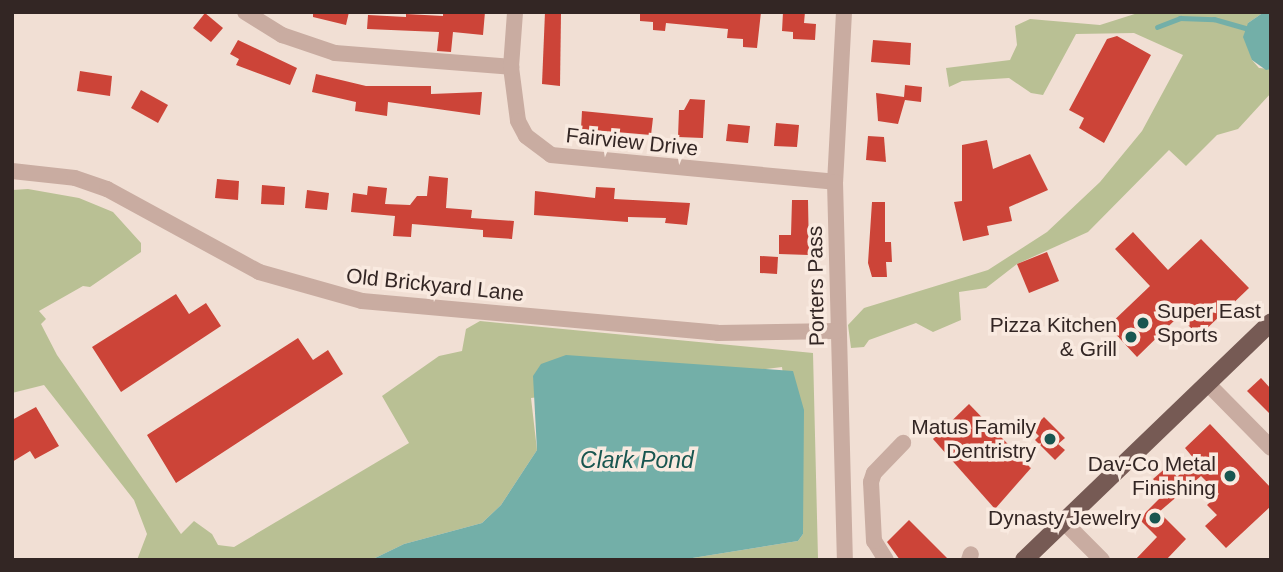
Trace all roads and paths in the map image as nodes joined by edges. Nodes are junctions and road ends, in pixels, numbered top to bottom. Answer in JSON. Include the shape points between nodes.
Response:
{"nodes":[{"id":1,"x":245,"y":12,"type":"edge"},
{"id":2,"x":515,"y":12,"type":"edge"},
{"id":3,"x":844,"y":12,"type":"edge"},
{"id":4,"x":511,"y":67,"type":"junction"},
{"id":5,"x":12,"y":171,"type":"edge"},
{"id":6,"x":835,"y":182,"type":"junction"},
{"id":7,"x":1271,"y":323,"type":"edge"},
{"id":8,"x":837,"y":331,"type":"junction"},
{"id":9,"x":1207,"y":383,"type":"junction"},
{"id":10,"x":903,"y":443,"type":"dead end"},
{"id":11,"x":1271,"y":448,"type":"edge"},
{"id":12,"x":1063,"y":521,"type":"junction"},
{"id":13,"x":845,"y":560,"type":"edge"},
{"id":14,"x":886,"y":560,"type":"edge"},
{"id":15,"x":1024,"y":560,"type":"edge"},
{"id":16,"x":1101,"y":560,"type":"edge"}],
"edges":[{"from":1,"to":4,"type":"street","via":[[282,35],[335,53]]},
{"from":2,"to":4,"type":"street","name":"Fairview Drive"},
{"from":3,"to":6,"type":"street","name":"Porters Pass"},
{"from":4,"to":6,"type":"street","name":"Fairview Drive","via":[[518,121],[526,136],[551,155]]},
{"from":5,"to":8,"type":"street","name":"Old Brickyard Lane","via":[[75,178],[107,189],[258,272],[362,301],[718,333]]},
{"from":6,"to":8,"type":"street","name":"Porters Pass"},
{"from":7,"to":9,"type":"main road"},
{"from":8,"to":13,"type":"street","name":"Porters Pass"},
{"from":9,"to":11,"type":"street"},
{"from":9,"to":12,"type":"main road"},
{"from":10,"to":14,"type":"street","via":[[874,473],[872,482],[874,541]]},
{"from":12,"to":15,"type":"main road"},
{"from":12,"to":16,"type":"street"}]}
